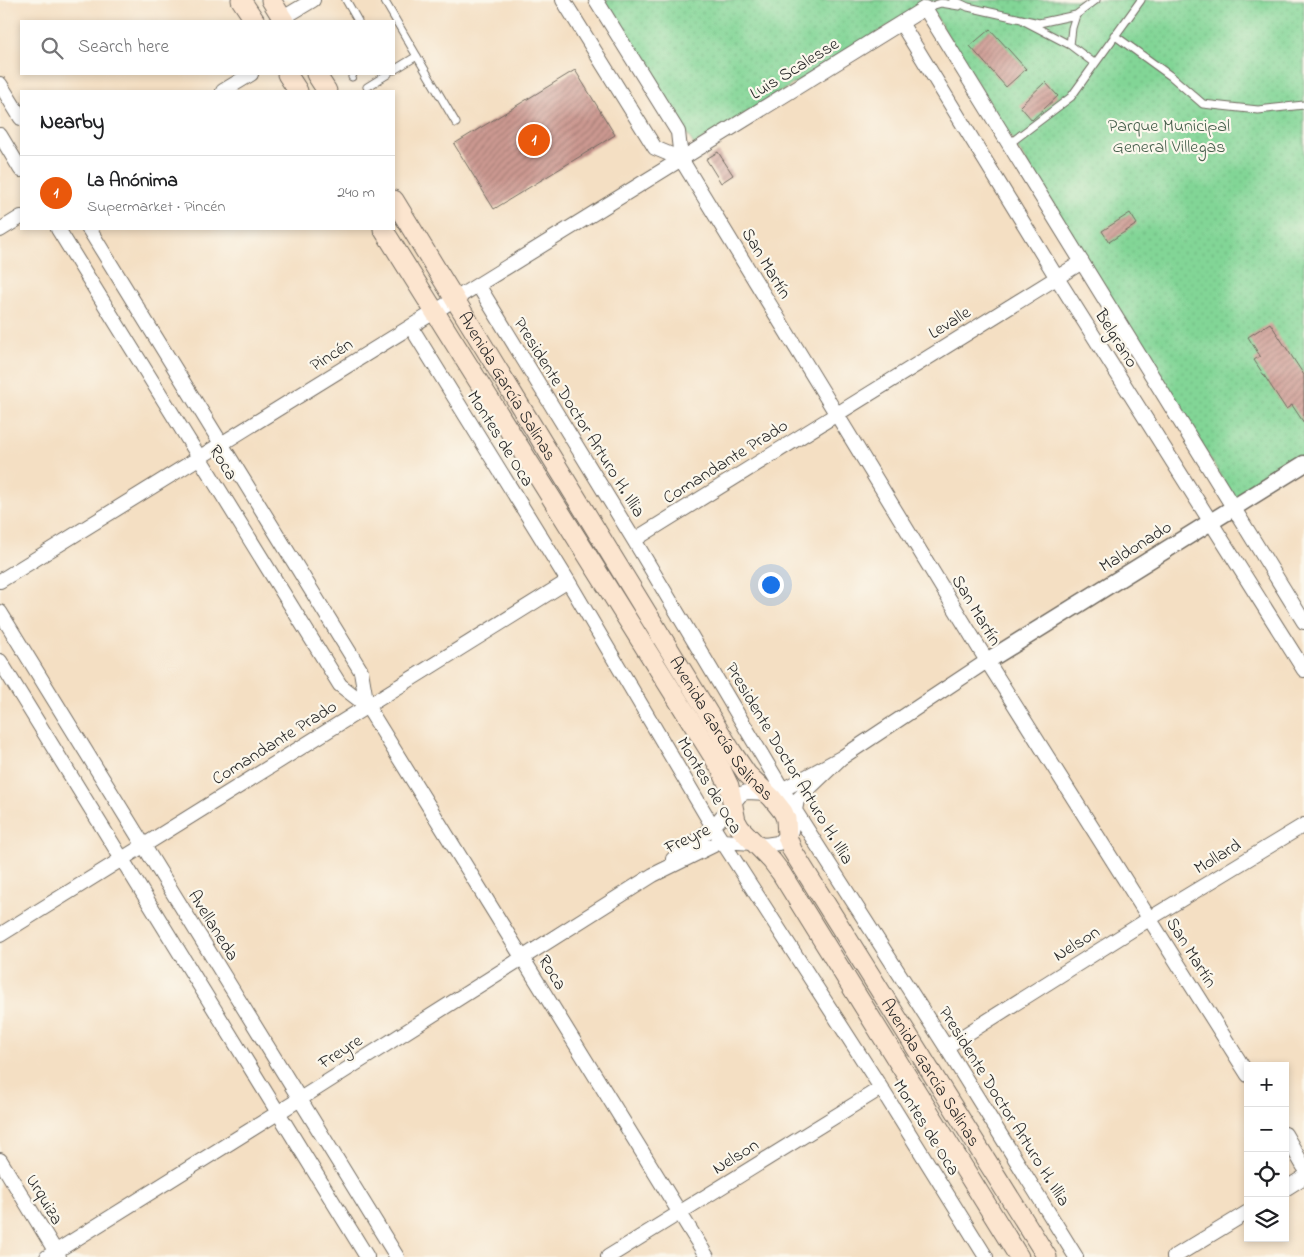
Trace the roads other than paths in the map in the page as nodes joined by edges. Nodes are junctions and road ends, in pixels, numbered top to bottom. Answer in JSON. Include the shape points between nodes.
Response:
{"nodes":[{"id":1,"x":241,"y":0,"type":"edge"},
{"id":2,"x":271,"y":0,"type":"edge"},
{"id":3,"x":313,"y":0,"type":"edge"},
{"id":4,"x":346,"y":0,"type":"edge"},
{"id":5,"x":384,"y":0,"type":"edge"},
{"id":6,"x":563,"y":0,"type":"edge"},
{"id":7,"x":596,"y":0,"type":"edge"},
{"id":8,"x":953,"y":0,"type":"edge"},
{"id":9,"x":1096,"y":0,"type":"edge"},
{"id":10,"x":1141,"y":0,"type":"edge"},
{"id":11,"x":928,"y":4,"type":"edge"},
{"id":12,"x":968,"y":7,"type":"junction"},
{"id":13,"x":1076,"y":16,"type":"junction"},
{"id":14,"x":1018,"y":18,"type":"junction"},
{"id":15,"x":254,"y":20,"type":"edge"},
{"id":16,"x":281,"y":20,"type":"edge"},
{"id":17,"x":357,"y":20,"type":"edge"},
{"id":18,"x":901,"y":23,"type":"junction"},
{"id":19,"x":1114,"y":35,"type":"junction"},
{"id":20,"x":1070,"y":45,"type":"junction"},
{"id":21,"x":417,"y":56,"type":"junction"},
{"id":22,"x":1094,"y":63,"type":"junction"},
{"id":23,"x":395,"y":69,"type":"edge"},
{"id":24,"x":249,"y":75,"type":"edge"},
{"id":25,"x":288,"y":75,"type":"edge"},
{"id":26,"x":317,"y":75,"type":"edge"},
{"id":27,"x":386,"y":75,"type":"edge"},
{"id":28,"x":0,"y":84,"type":"edge"},
{"id":29,"x":367,"y":87,"type":"dead end"},
{"id":30,"x":225,"y":90,"type":"edge"},
{"id":31,"x":297,"y":90,"type":"edge"},
{"id":32,"x":326,"y":90,"type":"edge"},
{"id":33,"x":1304,"y":105,"type":"edge"},
{"id":34,"x":20,"y":116,"type":"edge"},
{"id":35,"x":456,"y":123,"type":"dead end"},
{"id":36,"x":0,"y":135,"type":"edge"},
{"id":37,"x":1009,"y":144,"type":"junction"},
{"id":38,"x":682,"y":159,"type":"junction"},
{"id":39,"x":20,"y":168,"type":"edge"},
{"id":40,"x":395,"y":202,"type":"edge"},
{"id":41,"x":20,"y":218,"type":"edge"},
{"id":42,"x":0,"y":230,"type":"edge"},
{"id":43,"x":59,"y":230,"type":"edge"},
{"id":44,"x":90,"y":230,"type":"edge"},
{"id":45,"x":384,"y":230,"type":"edge"},
{"id":46,"x":1082,"y":262,"type":"junction"},
{"id":47,"x":1057,"y":278,"type":"junction"},
{"id":48,"x":478,"y":285,"type":"junction"},
{"id":49,"x":455,"y":299,"type":"junction"},
{"id":50,"x":434,"y":312,"type":"junction"},
{"id":51,"x":411,"y":327,"type":"junction"},
{"id":52,"x":837,"y":414,"type":"junction"},
{"id":53,"x":222,"y":444,"type":"junction"},
{"id":54,"x":199,"y":458,"type":"junction"},
{"id":55,"x":1304,"y":464,"type":"edge"},
{"id":56,"x":1233,"y":508,"type":"junction"},
{"id":57,"x":1211,"y":522,"type":"junction"},
{"id":58,"x":634,"y":540,"type":"junction"},
{"id":59,"x":0,"y":581,"type":"edge"},
{"id":60,"x":568,"y":581,"type":"junction"},
{"id":61,"x":0,"y":612,"type":"edge"},
{"id":62,"x":1304,"y":622,"type":"edge"},
{"id":63,"x":0,"y":661,"type":"edge"},
{"id":64,"x":987,"y":662,"type":"junction"},
{"id":65,"x":1304,"y":670,"type":"edge"},
{"id":66,"x":367,"y":706,"type":"junction"},
{"id":67,"x":841,"y":758,"type":"junction"},
{"id":68,"x":775,"y":792,"type":"junction"},
{"id":69,"x":733,"y":802,"type":"junction"},
{"id":70,"x":794,"y":809,"type":"junction"},
{"id":71,"x":1304,"y":824,"type":"edge"},
{"id":72,"x":713,"y":827,"type":"junction"},
{"id":73,"x":787,"y":836,"type":"junction"},
{"id":74,"x":722,"y":841,"type":"junction"},
{"id":75,"x":753,"y":842,"type":"junction"},
{"id":76,"x":144,"y":845,"type":"junction"},
{"id":77,"x":122,"y":859,"type":"junction"},
{"id":78,"x":653,"y":875,"type":"junction"},
{"id":79,"x":1149,"y":919,"type":"junction"},
{"id":80,"x":0,"y":935,"type":"edge"},
{"id":81,"x":522,"y":958,"type":"junction"},
{"id":82,"x":946,"y":1047,"type":"junction"},
{"id":83,"x":1244,"y":1069,"type":"edge"},
{"id":84,"x":881,"y":1088,"type":"junction"},
{"id":85,"x":300,"y":1099,"type":"junction"},
{"id":86,"x":278,"y":1113,"type":"junction"},
{"id":87,"x":1289,"y":1141,"type":"edge"},
{"id":88,"x":0,"y":1160,"type":"edge"},
{"id":89,"x":1304,"y":1167,"type":"edge"},
{"id":90,"x":1304,"y":1177,"type":"edge"},
{"id":91,"x":1289,"y":1186,"type":"edge"},
{"id":92,"x":680,"y":1212,"type":"junction"},
{"id":93,"x":1244,"y":1214,"type":"edge"},
{"id":94,"x":54,"y":1255,"type":"edge"},
{"id":95,"x":367,"y":1257,"type":"edge"},
{"id":96,"x":397,"y":1257,"type":"edge"},
{"id":97,"x":608,"y":1257,"type":"edge"},
{"id":98,"x":707,"y":1257,"type":"edge"},
{"id":99,"x":986,"y":1257,"type":"edge"},
{"id":100,"x":1019,"y":1257,"type":"edge"},
{"id":101,"x":1047,"y":1257,"type":"edge"},
{"id":102,"x":1076,"y":1257,"type":"edge"},
{"id":103,"x":1174,"y":1257,"type":"edge"}],
"edges":[{"from":1,"to":15,"type":"main road"},
{"from":2,"to":16,"type":"main road"},
{"from":3,"to":16,"type":"street"},
{"from":4,"to":17,"type":"lane"},
{"from":5,"to":21,"type":"lane"},
{"from":6,"to":38,"type":"street","via":[[655,148]]},
{"from":7,"to":38,"type":"street","name":"San Martín","via":[[678,132]]},
{"from":8,"to":12,"type":"lane"},
{"from":9,"to":13,"type":"lane"},
{"from":10,"to":19,"type":"lane"},
{"from":11,"to":12,"type":"lane"},
{"from":11,"to":18,"type":"street","name":"Luis Scalesse"},
{"from":11,"to":37,"type":"street","name":"Belgrano"},
{"from":12,"to":14,"type":"lane"},
{"from":13,"to":14,"type":"lane","via":[[1039,22]]},
{"from":13,"to":20,"type":"lane"},
{"from":14,"to":20,"type":"lane"},
{"from":18,"to":38,"type":"street","name":"Luis Scalesse"},
{"from":18,"to":47,"type":"street","name":"Belgrano"},
{"from":19,"to":22,"type":"lane"},
{"from":19,"to":33,"type":"lane","via":[[1204,104],[1258,110]]},
{"from":20,"to":22,"type":"lane"},
{"from":21,"to":23,"type":"lane"},
{"from":21,"to":35,"type":"lane"},
{"from":22,"to":37,"type":"lane","via":[[1071,96]]},
{"from":24,"to":30,"type":"street"},
{"from":25,"to":31,"type":"main road"},
{"from":26,"to":32,"type":"main road"},
{"from":27,"to":29,"type":"lane"},
{"from":28,"to":34,"type":"street"},
{"from":36,"to":39,"type":"street"},
{"from":37,"to":46,"type":"street","name":"Belgrano"},
{"from":38,"to":48,"type":"street","name":"Pincén"},
{"from":38,"to":52,"type":"street","name":"San Martín"},
{"from":40,"to":49,"type":"main road","name":"Avenida García Salinas"},
{"from":41,"to":42,"type":"street"},
{"from":43,"to":54,"type":"street","name":"Roca"},
{"from":44,"to":53,"type":"street","name":"Roca"},
{"from":45,"to":50,"type":"main road","name":"Avenida García Salinas"},
{"from":46,"to":47,"type":"street","name":"Levalle"},
{"from":46,"to":56,"type":"street","name":"Belgrano"},
{"from":47,"to":52,"type":"street","name":"Levalle"},
{"from":47,"to":57,"type":"street","name":"Belgrano"},
{"from":48,"to":49,"type":"street","name":"Pincén"},
{"from":48,"to":58,"type":"street","name":"Presidente Doctor Arturo H. Illia"},
{"from":49,"to":50,"type":"street","name":"Pincén"},
{"from":49,"to":68,"type":"main road","name":"Avenida García Salinas","via":[[732,752],[747,774]]},
{"from":50,"to":51,"type":"street","name":"Pincén"},
{"from":50,"to":69,"type":"main road","name":"Avenida García Salinas","via":[[721,769]]},
{"from":51,"to":53,"type":"street","name":"Pincén"},
{"from":51,"to":60,"type":"street","name":"Montes de Oca"},
{"from":52,"to":58,"type":"street","name":"Comandante Prado"},
{"from":52,"to":64,"type":"street","name":"San Martín"},
{"from":53,"to":54,"type":"street","name":"Pincén"},
{"from":53,"to":66,"type":"street","name":"Roca","via":[[361,671]]},
{"from":54,"to":59,"type":"street","name":"Pincén"},
{"from":54,"to":66,"type":"street","name":"Roca","via":[[340,685]]},
{"from":55,"to":56,"type":"street","name":"Maldonado"},
{"from":56,"to":57,"type":"street","name":"Maldonado"},
{"from":56,"to":62,"type":"street","name":"Belgrano"},
{"from":57,"to":64,"type":"street","name":"Maldonado"},
{"from":57,"to":65,"type":"street","name":"Belgrano"},
{"from":58,"to":68,"type":"street","name":"Presidente Doctor Arturo H. Illia"},
{"from":60,"to":66,"type":"street","name":"Comandante Prado"},
{"from":60,"to":72,"type":"street","name":"Montes de Oca"},
{"from":61,"to":76,"type":"street","name":"Avellaneda"},
{"from":63,"to":77,"type":"street"},
{"from":64,"to":67,"type":"street"},
{"from":64,"to":79,"type":"street","name":"San Martín"},
{"from":66,"to":76,"type":"street","name":"Comandante Prado"},
{"from":66,"to":81,"type":"street","name":"Roca"},
{"from":67,"to":68,"type":"street"},
{"from":67,"to":70,"type":"street","via":[[797,800]]},
{"from":68,"to":69,"type":"street","name":"Freyre","via":[[747,792]]},
{"from":68,"to":70,"type":"street","name":"Presidente Doctor Arturo H. Illia"},
{"from":68,"to":73,"type":"main road","name":"Avenida García Salinas","via":[[786,819]]},
{"from":69,"to":72,"type":"street","name":"Freyre"},
{"from":69,"to":75,"type":"main road","name":"Avenida García Salinas","via":[[736,821]]},
{"from":70,"to":73,"type":"street"},
{"from":70,"to":82,"type":"street","name":"Presidente Doctor Arturo H. Illia"},
{"from":71,"to":79,"type":"street","name":"Mollard"},
{"from":72,"to":74,"type":"street","name":"Montes de Oca"},
{"from":72,"to":78,"type":"street","name":"Freyre"},
{"from":73,"to":75,"type":"street","name":"Freyre","via":[[773,844]]},
{"from":73,"to":101,"type":"main road","name":"Avenida García Salinas","via":[[792,850]]},
{"from":74,"to":75,"type":"street","name":"Freyre"},
{"from":74,"to":78,"type":"street","name":"Freyre"},
{"from":74,"to":84,"type":"street","name":"Montes de Oca"},
{"from":75,"to":100,"type":"main road","name":"Avenida García Salinas","via":[[781,873]]},
{"from":76,"to":77,"type":"street","name":"Comandante Prado"},
{"from":76,"to":85,"type":"street","name":"Avellaneda"},
{"from":77,"to":80,"type":"street","name":"Comandante Prado"},
{"from":77,"to":86,"type":"street"},
{"from":78,"to":81,"type":"street","name":"Freyre"},
{"from":79,"to":82,"type":"street","name":"Nelson"},
{"from":79,"to":83,"type":"street","name":"San Martín"},
{"from":81,"to":85,"type":"street","name":"Freyre"},
{"from":81,"to":92,"type":"street","name":"Roca"},
{"from":82,"to":102,"type":"street","name":"Presidente Doctor Arturo H. Illia"},
{"from":84,"to":92,"type":"street","name":"Nelson"},
{"from":84,"to":99,"type":"street","name":"Montes de Oca"},
{"from":85,"to":86,"type":"street","name":"Freyre"},
{"from":85,"to":96,"type":"street","name":"Avellaneda"},
{"from":86,"to":94,"type":"street","name":"Freyre"},
{"from":86,"to":95,"type":"street"},
{"from":87,"to":89,"type":"street"},
{"from":88,"to":94,"type":"street","name":"Urquiza"},
{"from":90,"to":91,"type":"street"},
{"from":92,"to":97,"type":"street","name":"Nelson"},
{"from":92,"to":98,"type":"street","name":"Roca"},
{"from":93,"to":103,"type":"street"}]}
